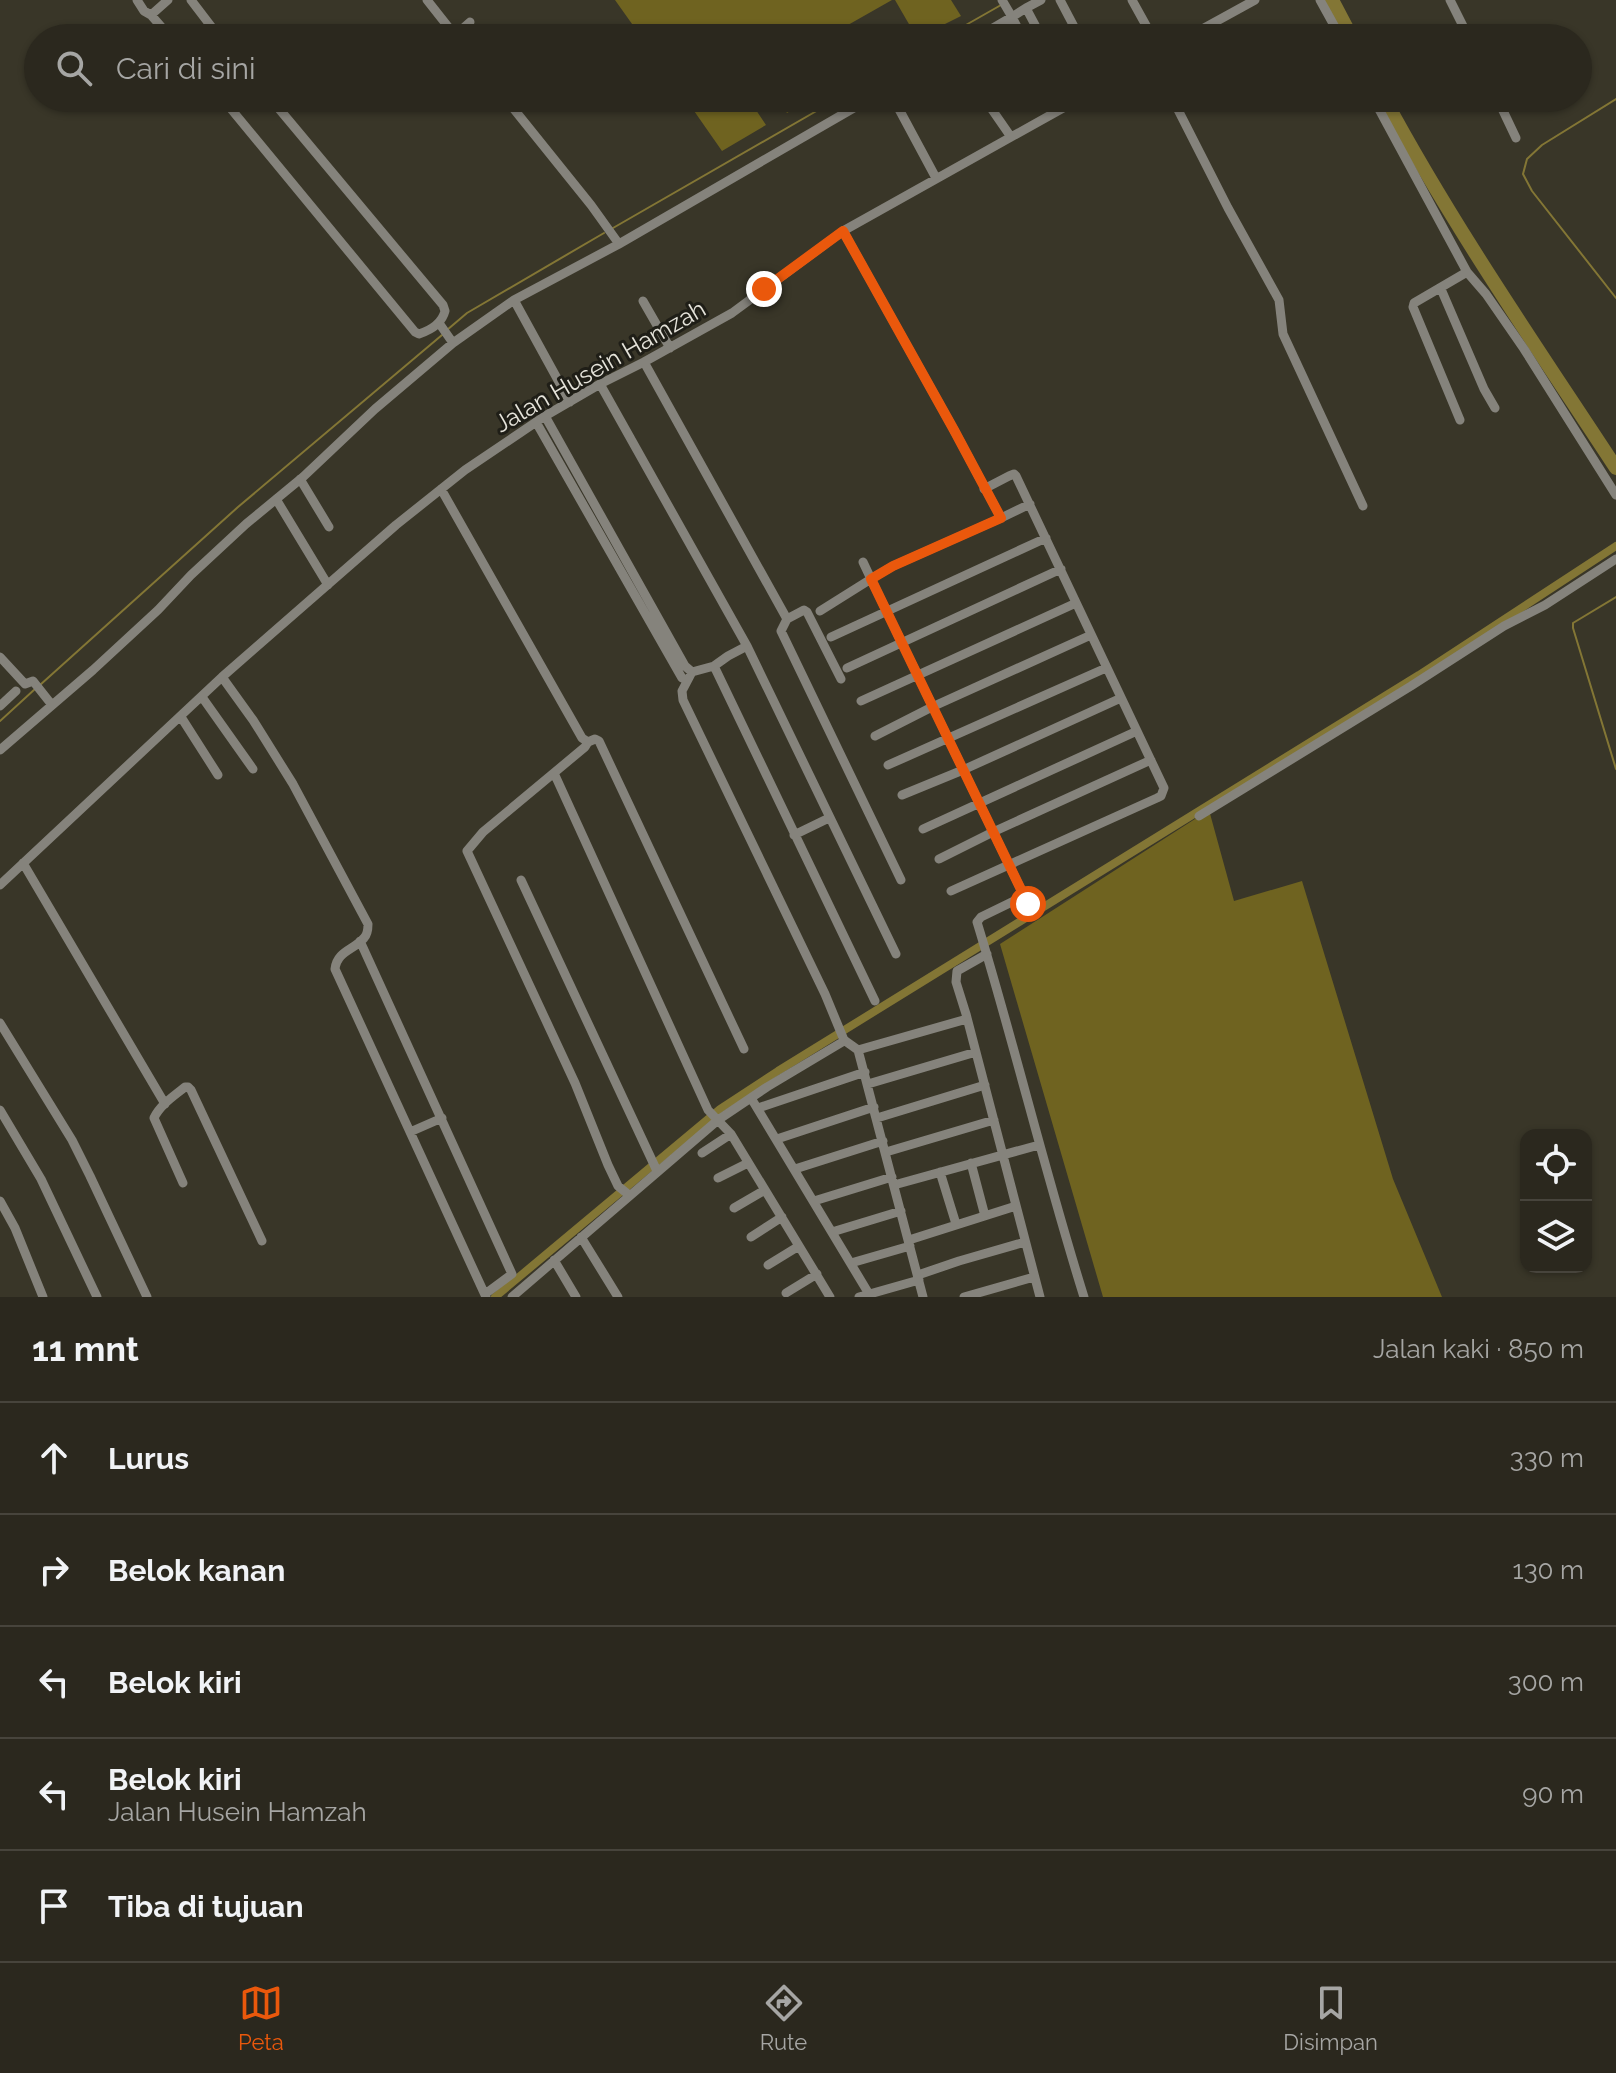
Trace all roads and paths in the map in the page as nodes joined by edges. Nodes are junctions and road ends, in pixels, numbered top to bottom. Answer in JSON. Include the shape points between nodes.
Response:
{"nodes":[{"id":1,"x":137,"y":0,"type":"edge"},
{"id":2,"x":168,"y":0,"type":"edge"},
{"id":3,"x":191,"y":0,"type":"edge"},
{"id":4,"x":427,"y":0,"type":"edge"},
{"id":5,"x":1002,"y":0,"type":"edge"},
{"id":6,"x":1041,"y":0,"type":"edge"},
{"id":7,"x":1060,"y":0,"type":"edge"},
{"id":8,"x":1132,"y":0,"type":"edge"},
{"id":9,"x":1255,"y":0,"type":"edge"},
{"id":10,"x":1320,"y":0,"type":"edge"},
{"id":11,"x":1450,"y":0,"type":"edge"},
{"id":12,"x":1026,"y":8,"type":"junction"},
{"id":13,"x":151,"y":15,"type":"junction"},
{"id":14,"x":1011,"y":15,"type":"junction"},
{"id":15,"x":159,"y":24,"type":"edge"},
{"id":16,"x":209,"y":24,"type":"edge"},
{"id":17,"x":445,"y":24,"type":"edge"},
{"id":18,"x":997,"y":24,"type":"edge"},
{"id":19,"x":1016,"y":24,"type":"edge"},
{"id":20,"x":1034,"y":24,"type":"edge"},
{"id":21,"x":1073,"y":24,"type":"edge"},
{"id":22,"x":1145,"y":24,"type":"edge"},
{"id":23,"x":1211,"y":24,"type":"edge"},
{"id":24,"x":1333,"y":24,"type":"edge"},
{"id":25,"x":1462,"y":24,"type":"edge"},
{"id":26,"x":234,"y":112,"type":"edge"},
{"id":27,"x":282,"y":112,"type":"edge"},
{"id":28,"x":516,"y":112,"type":"edge"},
{"id":29,"x":846,"y":112,"type":"edge"},
{"id":30,"x":901,"y":112,"type":"edge"},
{"id":31,"x":994,"y":112,"type":"edge"},
{"id":32,"x":1055,"y":112,"type":"edge"},
{"id":33,"x":1179,"y":112,"type":"edge"},
{"id":34,"x":1381,"y":112,"type":"edge"},
{"id":35,"x":1504,"y":112,"type":"edge"},
{"id":36,"x":1011,"y":137,"type":"junction"},
{"id":37,"x":1516,"y":138,"type":"dead end"},
{"id":38,"x":936,"y":178,"type":"junction"},
{"id":39,"x":843,"y":231,"type":"junction"},
{"id":40,"x":617,"y":242,"type":"junction"},
{"id":41,"x":1467,"y":272,"type":"junction"},
{"id":42,"x":1441,"y":289,"type":"junction"},
{"id":43,"x":514,"y":300,"type":"junction"},
{"id":44,"x":643,"y":301,"type":"dead end"},
{"id":45,"x":440,"y":325,"type":"junction"},
{"id":46,"x":452,"y":341,"type":"junction"},
{"id":47,"x":670,"y":348,"type":"junction"},
{"id":48,"x":644,"y":362,"type":"junction"},
{"id":49,"x":600,"y":384,"type":"junction"},
{"id":50,"x":570,"y":402,"type":"junction"},
{"id":51,"x":1495,"y":408,"type":"dead end"},
{"id":52,"x":540,"y":419,"type":"junction"},
{"id":53,"x":1460,"y":420,"type":"dead end"},
{"id":54,"x":300,"y":479,"type":"junction"},
{"id":55,"x":441,"y":489,"type":"junction"},
{"id":56,"x":984,"y":489,"type":"junction"},
{"id":57,"x":1616,"y":495,"type":"edge"},
{"id":58,"x":276,"y":499,"type":"junction"},
{"id":59,"x":1030,"y":504,"type":"junction"},
{"id":60,"x":1363,"y":506,"type":"dead end"},
{"id":61,"x":1001,"y":518,"type":"junction"},
{"id":62,"x":329,"y":527,"type":"dead end"},
{"id":63,"x":1046,"y":538,"type":"junction"},
{"id":64,"x":1616,"y":559,"type":"edge"},
{"id":65,"x":863,"y":562,"type":"dead end"},
{"id":66,"x":1061,"y":569,"type":"junction"},
{"id":67,"x":871,"y":579,"type":"junction"},
{"id":68,"x":328,"y":585,"type":"junction"},
{"id":69,"x":1076,"y":603,"type":"junction"},
{"id":70,"x":820,"y":611,"type":"dead end"},
{"id":71,"x":885,"y":612,"type":"junction"},
{"id":72,"x":787,"y":619,"type":"junction"},
{"id":73,"x":1091,"y":635,"type":"junction"},
{"id":74,"x":831,"y":637,"type":"dead end"},
{"id":75,"x":901,"y":643,"type":"junction"},
{"id":76,"x":747,"y":646,"type":"junction"},
{"id":77,"x":0,"y":657,"type":"edge"},
{"id":78,"x":714,"y":666,"type":"junction"},
{"id":79,"x":847,"y":668,"type":"dead end"},
{"id":80,"x":1106,"y":668,"type":"junction"},
{"id":81,"x":687,"y":675,"type":"junction"},
{"id":82,"x":917,"y":675,"type":"junction"},
{"id":83,"x":222,"y":677,"type":"junction"},
{"id":84,"x":841,"y":679,"type":"dead end"},
{"id":85,"x":16,"y":691,"type":"dead end"},
{"id":86,"x":202,"y":697,"type":"junction"},
{"id":87,"x":1121,"y":698,"type":"junction"},
{"id":88,"x":861,"y":701,"type":"dead end"},
{"id":89,"x":50,"y":702,"type":"junction"},
{"id":90,"x":0,"y":706,"type":"edge"},
{"id":91,"x":932,"y":707,"type":"junction"},
{"id":92,"x":181,"y":717,"type":"junction"},
{"id":93,"x":1137,"y":731,"type":"junction"},
{"id":94,"x":875,"y":736,"type":"dead end"},
{"id":95,"x":948,"y":738,"type":"junction"},
{"id":96,"x":588,"y":742,"type":"junction"},
{"id":97,"x":0,"y":750,"type":"edge"},
{"id":98,"x":1151,"y":760,"type":"junction"},
{"id":99,"x":888,"y":765,"type":"dead end"},
{"id":100,"x":253,"y":769,"type":"dead end"},
{"id":101,"x":963,"y":770,"type":"junction"},
{"id":102,"x":554,"y":773,"type":"junction"},
{"id":103,"x":218,"y":775,"type":"dead end"},
{"id":104,"x":902,"y":795,"type":"dead end"},
{"id":105,"x":978,"y":802,"type":"junction"},
{"id":106,"x":1199,"y":816,"type":"dead end"},
{"id":107,"x":829,"y":818,"type":"junction"},
{"id":108,"x":923,"y":829,"type":"dead end"},
{"id":109,"x":993,"y":832,"type":"junction"},
{"id":110,"x":794,"y":835,"type":"junction"},
{"id":111,"x":939,"y":859,"type":"dead end"},
{"id":112,"x":23,"y":863,"type":"junction"},
{"id":113,"x":1009,"y":865,"type":"junction"},
{"id":114,"x":521,"y":880,"type":"dead end"},
{"id":115,"x":901,"y":880,"type":"dead end"},
{"id":116,"x":0,"y":885,"type":"edge"},
{"id":117,"x":951,"y":891,"type":"dead end"},
{"id":118,"x":360,"y":941,"type":"junction"},
{"id":119,"x":985,"y":948,"type":"junction"},
{"id":120,"x":896,"y":954,"type":"dead end"},
{"id":121,"x":875,"y":1001,"type":"dead end"},
{"id":122,"x":967,"y":1019,"type":"junction"},
{"id":123,"x":0,"y":1023,"type":"edge"},
{"id":124,"x":844,"y":1041,"type":"junction"},
{"id":125,"x":744,"y":1049,"type":"dead end"},
{"id":126,"x":858,"y":1050,"type":"junction"},
{"id":127,"x":976,"y":1052,"type":"junction"},
{"id":128,"x":865,"y":1072,"type":"junction"},
{"id":129,"x":868,"y":1084,"type":"junction"},
{"id":130,"x":985,"y":1085,"type":"junction"},
{"id":131,"x":751,"y":1098,"type":"junction"},
{"id":132,"x":165,"y":1104,"type":"junction"},
{"id":133,"x":874,"y":1107,"type":"junction"},
{"id":134,"x":758,"y":1108,"type":"junction"},
{"id":135,"x":0,"y":1110,"type":"edge"},
{"id":136,"x":442,"y":1118,"type":"junction"},
{"id":137,"x":877,"y":1118,"type":"junction"},
{"id":138,"x":718,"y":1120,"type":"junction"},
{"id":139,"x":994,"y":1120,"type":"junction"},
{"id":140,"x":410,"y":1132,"type":"junction"},
{"id":141,"x":731,"y":1134,"type":"junction"},
{"id":142,"x":777,"y":1139,"type":"junction"},
{"id":143,"x":883,"y":1141,"type":"junction"},
{"id":144,"x":1039,"y":1145,"type":"junction"},
{"id":145,"x":886,"y":1152,"type":"junction"},
{"id":146,"x":702,"y":1153,"type":"dead end"},
{"id":147,"x":1002,"y":1153,"type":"junction"},
{"id":148,"x":748,"y":1163,"type":"junction"},
{"id":149,"x":971,"y":1163,"type":"junction"},
{"id":150,"x":795,"y":1169,"type":"junction"},
{"id":151,"x":657,"y":1171,"type":"junction"},
{"id":152,"x":940,"y":1172,"type":"junction"},
{"id":153,"x":718,"y":1178,"type":"dead end"},
{"id":154,"x":893,"y":1181,"type":"junction"},
{"id":155,"x":183,"y":1183,"type":"dead end"},
{"id":156,"x":765,"y":1190,"type":"junction"},
{"id":157,"x":629,"y":1195,"type":"junction"},
{"id":158,"x":0,"y":1201,"type":"edge"},
{"id":159,"x":814,"y":1201,"type":"junction"},
{"id":160,"x":1016,"y":1206,"type":"junction"},
{"id":161,"x":734,"y":1208,"type":"dead end"},
{"id":162,"x":901,"y":1211,"type":"junction"},
{"id":163,"x":985,"y":1216,"type":"junction"},
{"id":164,"x":782,"y":1217,"type":"junction"},
{"id":165,"x":956,"y":1224,"type":"junction"},
{"id":166,"x":832,"y":1232,"type":"junction"},
{"id":167,"x":581,"y":1237,"type":"junction"},
{"id":168,"x":751,"y":1237,"type":"dead end"},
{"id":169,"x":262,"y":1241,"type":"dead end"},
{"id":170,"x":1025,"y":1242,"type":"junction"},
{"id":171,"x":909,"y":1243,"type":"junction"},
{"id":172,"x":799,"y":1246,"type":"junction"},
{"id":173,"x":554,"y":1260,"type":"junction"},
{"id":174,"x":851,"y":1263,"type":"junction"},
{"id":175,"x":768,"y":1265,"type":"dead end"},
{"id":176,"x":817,"y":1274,"type":"junction"},
{"id":177,"x":918,"y":1277,"type":"junction"},
{"id":178,"x":1034,"y":1277,"type":"junction"},
{"id":179,"x":786,"y":1293,"type":"dead end"},
{"id":180,"x":485,"y":1296,"type":"edge"},
{"id":181,"x":864,"y":1296,"type":"edge"},
{"id":182,"x":43,"y":1297,"type":"edge"},
{"id":183,"x":97,"y":1297,"type":"edge"},
{"id":184,"x":147,"y":1297,"type":"edge"},
{"id":185,"x":512,"y":1297,"type":"edge"},
{"id":186,"x":576,"y":1297,"type":"edge"},
{"id":187,"x":618,"y":1297,"type":"edge"},
{"id":188,"x":830,"y":1297,"type":"edge"},
{"id":189,"x":923,"y":1297,"type":"edge"},
{"id":190,"x":964,"y":1297,"type":"edge"},
{"id":191,"x":1040,"y":1297,"type":"edge"},
{"id":192,"x":1084,"y":1297,"type":"edge"}],
"edges":[{"from":1,"to":13,"type":"street"},
{"from":2,"to":13,"type":"street"},
{"from":3,"to":16,"type":"street"},
{"from":4,"to":17,"type":"street"},
{"from":5,"to":14,"type":"street"},
{"from":6,"to":12,"type":"street"},
{"from":7,"to":21,"type":"street"},
{"from":8,"to":22,"type":"street"},
{"from":9,"to":23,"type":"street"},
{"from":10,"to":24,"type":"street"},
{"from":11,"to":25,"type":"street"},
{"from":12,"to":14,"type":"street"},
{"from":12,"to":20,"type":"street"},
{"from":13,"to":15,"type":"street"},
{"from":14,"to":18,"type":"street"},
{"from":14,"to":19,"type":"street"},
{"from":26,"to":45,"type":"street","via":[[415,332]]},
{"from":27,"to":45,"type":"street","via":[[443,305]]},
{"from":28,"to":40,"type":"street"},
{"from":29,"to":40,"type":"street"},
{"from":30,"to":38,"type":"street"},
{"from":31,"to":36,"type":"street"},
{"from":32,"to":36,"type":"street","name":"Jalan Husein Hamzah"},
{"from":33,"to":60,"type":"street","via":[[1279,300],[1283,334]]},
{"from":34,"to":41,"type":"street"},
{"from":35,"to":37,"type":"street"},
{"from":36,"to":38,"type":"street","name":"Jalan Husein Hamzah"},
{"from":38,"to":39,"type":"street","name":"Jalan Husein Hamzah"},
{"from":39,"to":47,"type":"street","name":"Jalan Husein Hamzah","via":[[732,313]]},
{"from":39,"to":56,"type":"street"},
{"from":40,"to":43,"type":"street"},
{"from":41,"to":42,"type":"street"},
{"from":41,"to":57,"type":"street","via":[[1524,349]]},
{"from":42,"to":51,"type":"street"},
{"from":42,"to":53,"type":"street","via":[[1413,307]]},
{"from":43,"to":46,"type":"street"},
{"from":43,"to":50,"type":"street"},
{"from":44,"to":47,"type":"street"},
{"from":45,"to":46,"type":"street"},
{"from":46,"to":54,"type":"street"},
{"from":47,"to":48,"type":"street","name":"Jalan Husein Hamzah"},
{"from":48,"to":49,"type":"street","name":"Jalan Husein Hamzah"},
{"from":48,"to":72,"type":"street"},
{"from":49,"to":50,"type":"street","name":"Jalan Husein Hamzah"},
{"from":49,"to":76,"type":"street"},
{"from":50,"to":52,"type":"street","name":"Jalan Husein Hamzah"},
{"from":52,"to":55,"type":"street","name":"Jalan Husein Hamzah"},
{"from":52,"to":81,"type":"street"},
{"from":54,"to":58,"type":"street"},
{"from":54,"to":62,"type":"street"},
{"from":55,"to":68,"type":"street","name":"Jalan Husein Hamzah"},
{"from":55,"to":96,"type":"street"},
{"from":56,"to":59,"type":"street","via":[[1014,474]]},
{"from":56,"to":61,"type":"street"},
{"from":58,"to":68,"type":"street"},
{"from":58,"to":89,"type":"street"},
{"from":59,"to":61,"type":"street"},
{"from":59,"to":63,"type":"street"},
{"from":61,"to":67,"type":"street"},
{"from":63,"to":66,"type":"street"},
{"from":63,"to":71,"type":"street"},
{"from":64,"to":106,"type":"street"},
{"from":65,"to":67,"type":"street"},
{"from":66,"to":69,"type":"street"},
{"from":66,"to":75,"type":"street"},
{"from":67,"to":70,"type":"street"},
{"from":67,"to":71,"type":"street"},
{"from":68,"to":83,"type":"street","name":"Jalan Husein Hamzah"},
{"from":69,"to":73,"type":"street"},
{"from":69,"to":82,"type":"street"},
{"from":71,"to":74,"type":"street"},
{"from":71,"to":75,"type":"street"},
{"from":72,"to":84,"type":"street","via":[[807,612]]},
{"from":72,"to":115,"type":"street","via":[[781,631]]},
{"from":73,"to":80,"type":"street"},
{"from":73,"to":91,"type":"street"},
{"from":75,"to":79,"type":"street"},
{"from":75,"to":82,"type":"street"},
{"from":76,"to":78,"type":"street"},
{"from":76,"to":107,"type":"street"},
{"from":77,"to":89,"type":"street","via":[[25,684],[33,681]]},
{"from":78,"to":81,"type":"street"},
{"from":78,"to":110,"type":"street"},
{"from":80,"to":87,"type":"street"},
{"from":80,"to":95,"type":"street"},
{"from":81,"to":124,"type":"street","via":[[683,700]]},
{"from":82,"to":88,"type":"street"},
{"from":82,"to":91,"type":"street"},
{"from":83,"to":86,"type":"street","name":"Jalan Husein Hamzah"},
{"from":83,"to":118,"type":"street","via":[[293,784],[356,899],[368,924]]},
{"from":85,"to":90,"type":"street"},
{"from":86,"to":92,"type":"street","name":"Jalan Husein Hamzah"},
{"from":86,"to":100,"type":"street"},
{"from":87,"to":93,"type":"street"},
{"from":87,"to":101,"type":"street"},
{"from":89,"to":97,"type":"street"},
{"from":91,"to":94,"type":"street"},
{"from":91,"to":95,"type":"street"},
{"from":92,"to":103,"type":"street"},
{"from":92,"to":112,"type":"street","name":"Jalan Husein Hamzah"},
{"from":93,"to":98,"type":"street"},
{"from":93,"to":105,"type":"street"},
{"from":95,"to":99,"type":"street"},
{"from":95,"to":101,"type":"street"},
{"from":96,"to":102,"type":"street"},
{"from":96,"to":125,"type":"street","via":[[599,741]]},
{"from":98,"to":109,"type":"street"},
{"from":98,"to":113,"type":"street","via":[[1164,788],[1161,796]]},
{"from":101,"to":104,"type":"street"},
{"from":101,"to":105,"type":"street"},
{"from":102,"to":138,"type":"street","via":[[708,1110]]},
{"from":102,"to":157,"type":"street","via":[[483,832],[467,855],[618,1186]]},
{"from":105,"to":108,"type":"street"},
{"from":105,"to":109,"type":"street"},
{"from":107,"to":110,"type":"street"},
{"from":107,"to":120,"type":"street"},
{"from":109,"to":111,"type":"street"},
{"from":109,"to":113,"type":"street"},
{"from":110,"to":121,"type":"street"},
{"from":112,"to":116,"type":"street","name":"Jalan Husein Hamzah"},
{"from":112,"to":132,"type":"street"},
{"from":113,"to":117,"type":"street"},
{"from":113,"to":119,"type":"street","via":[[1026,900],[981,917],[977,922]]},
{"from":114,"to":151,"type":"street"},
{"from":118,"to":136,"type":"street"},
{"from":118,"to":140,"type":"street","via":[[337,960],[335,969]]},
{"from":119,"to":122,"type":"street","via":[[957,971]]},
{"from":119,"to":144,"type":"street"},
{"from":122,"to":126,"type":"street"},
{"from":122,"to":127,"type":"street"},
{"from":123,"to":184,"type":"street","via":[[78,1152]]},
{"from":124,"to":126,"type":"street"},
{"from":124,"to":131,"type":"street"},
{"from":126,"to":128,"type":"street"},
{"from":127,"to":129,"type":"street"},
{"from":127,"to":130,"type":"street"},
{"from":128,"to":129,"type":"street"},
{"from":128,"to":134,"type":"street"},
{"from":129,"to":133,"type":"street"},
{"from":130,"to":137,"type":"street"},
{"from":130,"to":139,"type":"street"},
{"from":131,"to":134,"type":"street"},
{"from":131,"to":138,"type":"street"},
{"from":132,"to":155,"type":"street","via":[[154,1118]]},
{"from":132,"to":169,"type":"street","via":[[185,1087],[191,1090]]},
{"from":133,"to":137,"type":"street"},
{"from":133,"to":142,"type":"street"},
{"from":134,"to":142,"type":"street"},
{"from":135,"to":183,"type":"street","via":[[41,1179]]},
{"from":136,"to":140,"type":"street"},
{"from":136,"to":180,"type":"street","via":[[512,1274]]},
{"from":137,"to":143,"type":"street"},
{"from":138,"to":141,"type":"street"},
{"from":138,"to":151,"type":"street"},
{"from":139,"to":145,"type":"street"},
{"from":139,"to":147,"type":"street"},
{"from":140,"to":180,"type":"street"},
{"from":141,"to":146,"type":"street"},
{"from":141,"to":148,"type":"street"},
{"from":142,"to":150,"type":"street"},
{"from":143,"to":145,"type":"street"},
{"from":143,"to":150,"type":"street"},
{"from":144,"to":147,"type":"street"},
{"from":144,"to":192,"type":"street"},
{"from":145,"to":154,"type":"street"},
{"from":147,"to":149,"type":"street"},
{"from":147,"to":160,"type":"street"},
{"from":148,"to":153,"type":"street"},
{"from":148,"to":156,"type":"street"},
{"from":149,"to":152,"type":"street"},
{"from":149,"to":163,"type":"street"},
{"from":150,"to":159,"type":"street"},
{"from":151,"to":157,"type":"street"},
{"from":152,"to":154,"type":"street"},
{"from":152,"to":165,"type":"street"},
{"from":154,"to":159,"type":"street"},
{"from":154,"to":162,"type":"street"},
{"from":156,"to":161,"type":"street"},
{"from":156,"to":164,"type":"street"},
{"from":157,"to":167,"type":"street"},
{"from":158,"to":182,"type":"street"},
{"from":159,"to":166,"type":"street"},
{"from":160,"to":163,"type":"street"},
{"from":160,"to":170,"type":"street"},
{"from":162,"to":166,"type":"street"},
{"from":162,"to":171,"type":"street"},
{"from":163,"to":165,"type":"street"},
{"from":164,"to":168,"type":"street"},
{"from":164,"to":172,"type":"street"},
{"from":165,"to":171,"type":"street"},
{"from":166,"to":174,"type":"street"},
{"from":167,"to":173,"type":"street"},
{"from":167,"to":187,"type":"street"},
{"from":170,"to":177,"type":"street"},
{"from":170,"to":178,"type":"street"},
{"from":171,"to":174,"type":"street"},
{"from":171,"to":177,"type":"street"},
{"from":172,"to":175,"type":"street"},
{"from":172,"to":176,"type":"street"},
{"from":173,"to":185,"type":"street"},
{"from":173,"to":186,"type":"street"},
{"from":174,"to":181,"type":"street"},
{"from":176,"to":179,"type":"street"},
{"from":176,"to":188,"type":"street"},
{"from":177,"to":181,"type":"street"},
{"from":177,"to":189,"type":"street"},
{"from":178,"to":190,"type":"street"},
{"from":178,"to":191,"type":"street"}]}
